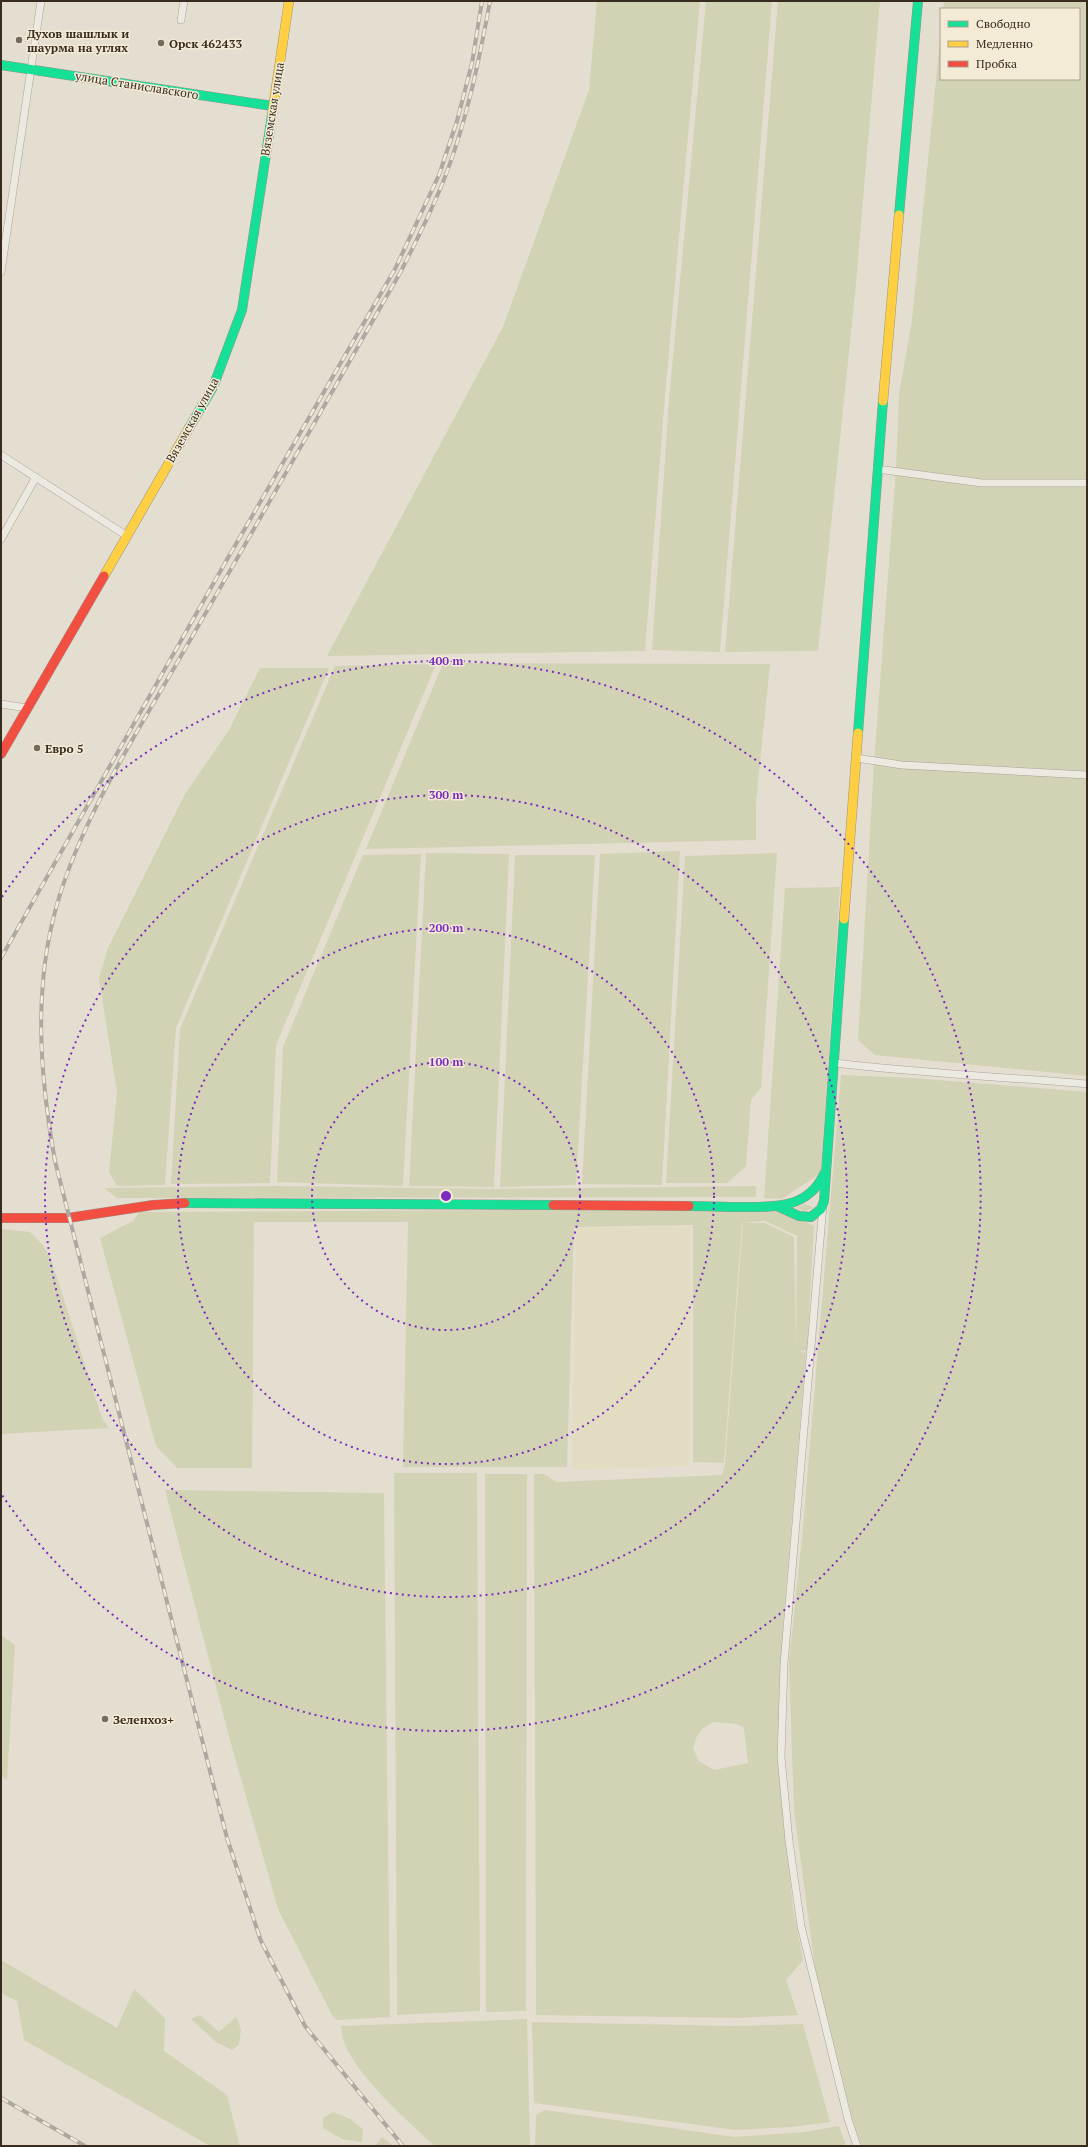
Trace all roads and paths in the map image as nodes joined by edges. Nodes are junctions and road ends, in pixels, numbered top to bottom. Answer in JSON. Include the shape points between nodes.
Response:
{"nodes":[{"id":1,"x":41,"y":1,"type":"edge"},
{"id":2,"x":184,"y":1,"type":"edge"},
{"id":3,"x":289,"y":1,"type":"edge"},
{"id":4,"x":918,"y":1,"type":"edge"},
{"id":5,"x":181,"y":20,"type":"dead end"},
{"id":6,"x":1,"y":65,"type":"edge"},
{"id":7,"x":32,"y":69,"type":"junction"},
{"id":8,"x":273,"y":106,"type":"junction"},
{"id":9,"x":1,"y":272,"type":"edge"},
{"id":10,"x":1,"y":455,"type":"edge"},
{"id":11,"x":877,"y":469,"type":"junction"},
{"id":12,"x":36,"y":477,"type":"junction"},
{"id":13,"x":1087,"y":483,"type":"edge"},
{"id":14,"x":127,"y":536,"type":"junction"},
{"id":15,"x":1,"y":539,"type":"edge"},
{"id":16,"x":1,"y":704,"type":"edge"},
{"id":17,"x":27,"y":708,"type":"junction"},
{"id":18,"x":1,"y":754,"type":"edge"},
{"id":19,"x":856,"y":758,"type":"junction"},
{"id":20,"x":1087,"y":775,"type":"edge"},
{"id":21,"x":835,"y":1063,"type":"junction"},
{"id":22,"x":1087,"y":1084,"type":"edge"},
{"id":23,"x":826,"y":1167,"type":"junction"},
{"id":24,"x":824,"y":1201,"type":"junction"},
{"id":25,"x":779,"y":1207,"type":"junction"},
{"id":26,"x":1,"y":1218,"type":"edge"},
{"id":27,"x":857,"y":2146,"type":"edge"}],
"edges":[{"from":1,"to":7,"type":"street"},
{"from":2,"to":5,"type":"street"},
{"from":3,"to":8,"type":"main road","name":"Вяземская улица"},
{"from":4,"to":11,"type":"main road"},
{"from":6,"to":7,"type":"main road","name":"улица Станиславского"},
{"from":7,"to":8,"type":"main road","name":"улица Станиславского"},
{"from":7,"to":9,"type":"street"},
{"from":8,"to":14,"type":"main road","name":"Вяземская улица","via":[[242,310],[213,387]]},
{"from":10,"to":12,"type":"street"},
{"from":11,"to":13,"type":"street","via":[[982,483]]},
{"from":11,"to":19,"type":"main road"},
{"from":12,"to":14,"type":"street"},
{"from":12,"to":15,"type":"street"},
{"from":14,"to":17,"type":"main road","name":"Вяземская улица"},
{"from":16,"to":17,"type":"street"},
{"from":17,"to":18,"type":"main road","name":"Вяземская улица"},
{"from":19,"to":20,"type":"street","via":[[902,765]]},
{"from":19,"to":21,"type":"main road"},
{"from":21,"to":22,"type":"street","via":[[904,1071]]},
{"from":21,"to":23,"type":"main road"},
{"from":23,"to":24,"type":"main road"},
{"from":23,"to":25,"type":"main road","via":[[821,1182],[810,1194]]},
{"from":24,"to":25,"type":"main road","via":[[819,1212],[807,1218]]},
{"from":24,"to":27,"type":"street","via":[[784,1664],[781,1757],[801,1926],[848,2119]]},
{"from":25,"to":26,"type":"main road","via":[[202,1202],[153,1205],[68,1218]]}]}
